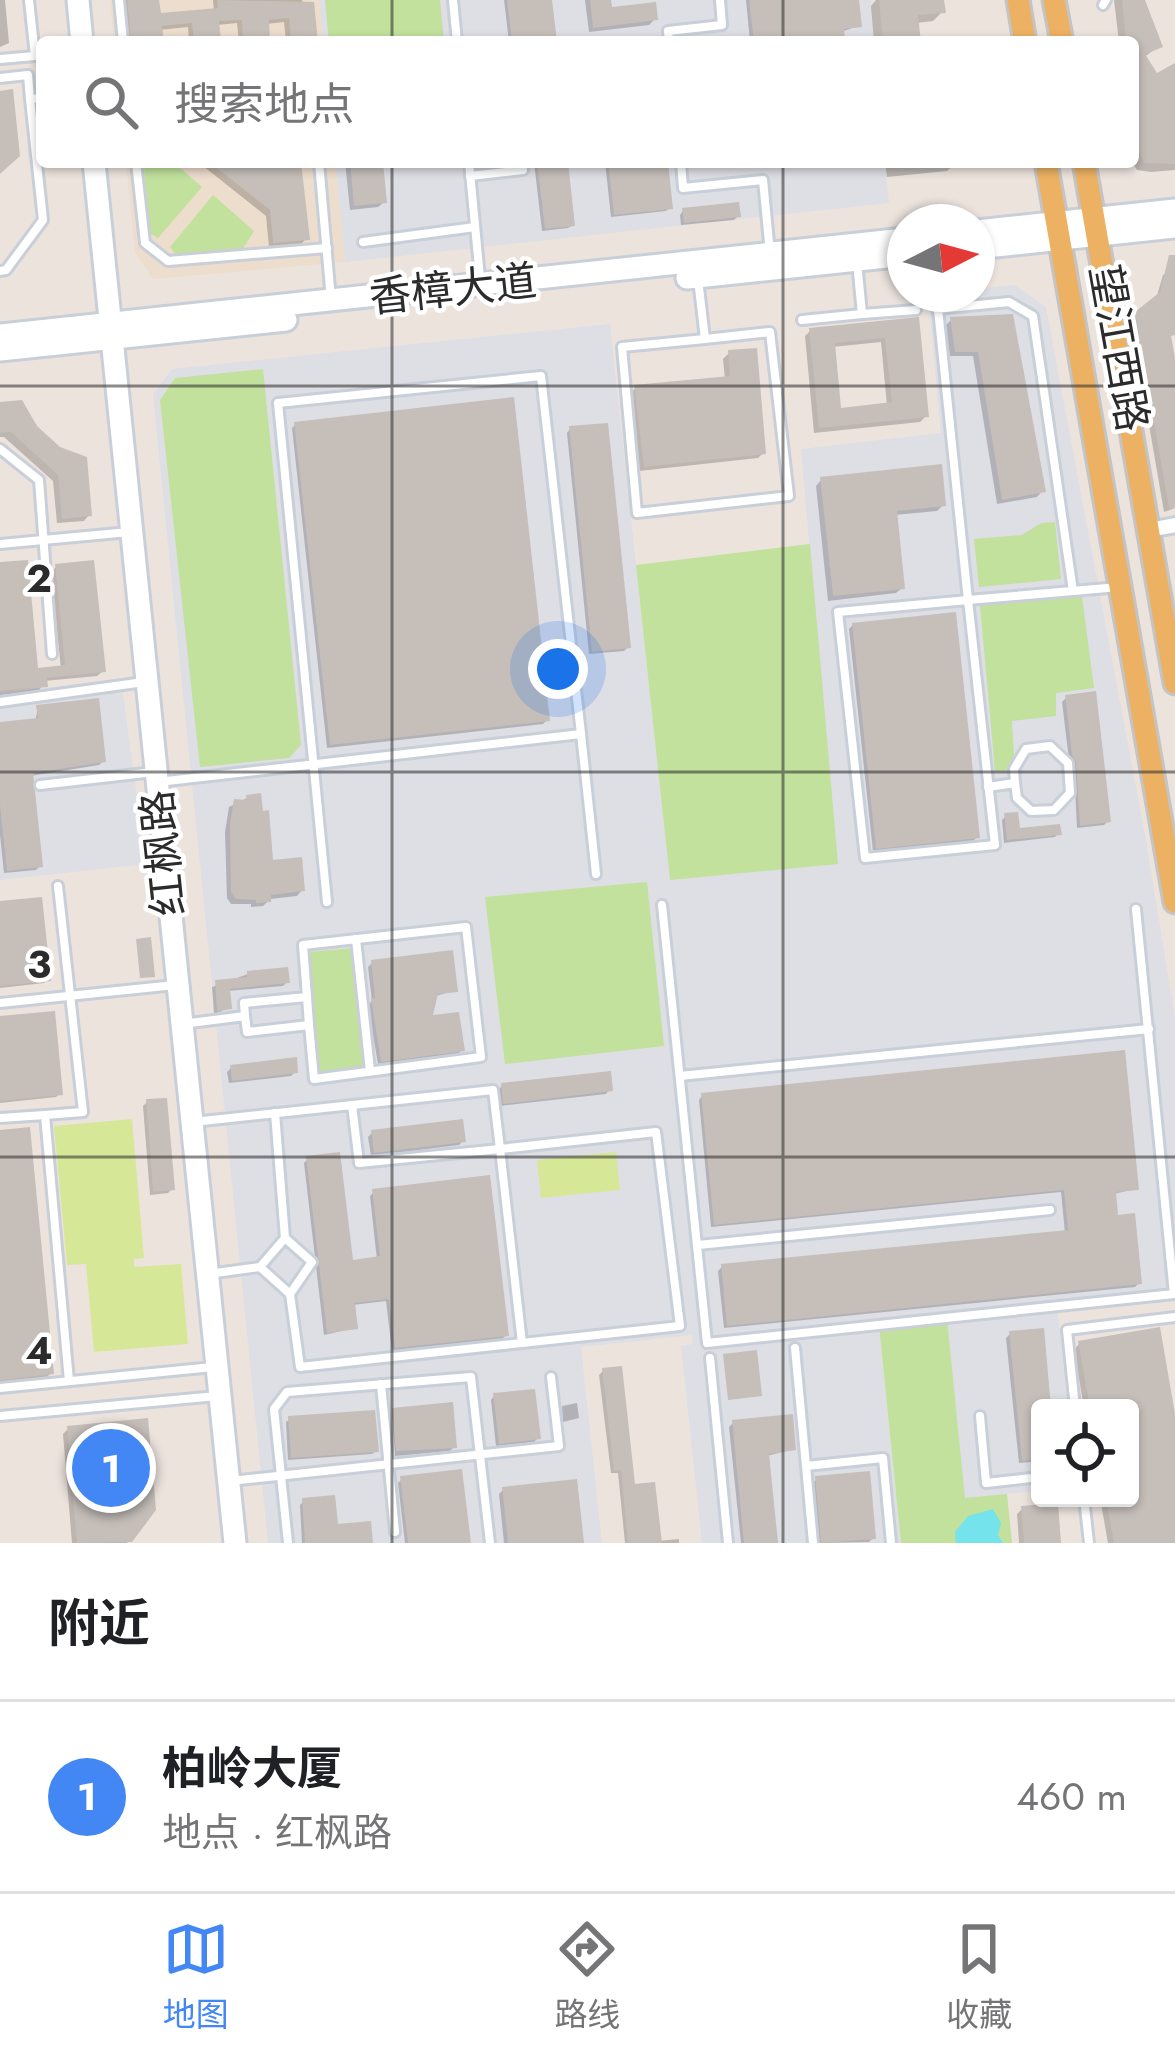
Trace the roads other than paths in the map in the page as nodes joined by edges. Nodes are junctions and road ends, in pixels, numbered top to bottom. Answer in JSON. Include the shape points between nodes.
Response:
{"nodes":[{"id":1,"x":29,"y":0,"type":"edge"},
{"id":2,"x":78,"y":0,"type":"edge"},
{"id":3,"x":119,"y":0,"type":"edge"},
{"id":4,"x":453,"y":0,"type":"edge"},
{"id":5,"x":720,"y":0,"type":"edge"},
{"id":6,"x":1018,"y":0,"type":"edge"},
{"id":7,"x":1054,"y":0,"type":"edge"},
{"id":8,"x":81,"y":36,"type":"edge"},
{"id":9,"x":122,"y":36,"type":"edge"},
{"id":10,"x":456,"y":36,"type":"edge"},
{"id":11,"x":668,"y":36,"type":"edge"},
{"id":12,"x":1024,"y":36,"type":"edge"},
{"id":13,"x":1061,"y":36,"type":"edge"},
{"id":14,"x":0,"y":59,"type":"edge"},
{"id":15,"x":0,"y":78,"type":"edge"},
{"id":16,"x":36,"y":98,"type":"edge"},
{"id":17,"x":30,"y":99,"type":"junction"},
{"id":18,"x":36,"y":155,"type":"edge"},
{"id":19,"x":37,"y":168,"type":"edge"},
{"id":20,"x":95,"y":168,"type":"edge"},
{"id":21,"x":137,"y":168,"type":"edge"},
{"id":22,"x":320,"y":168,"type":"edge"},
{"id":23,"x":469,"y":168,"type":"edge"},
{"id":24,"x":681,"y":168,"type":"edge"},
{"id":25,"x":1047,"y":168,"type":"edge"},
{"id":26,"x":1085,"y":168,"type":"edge"},
{"id":27,"x":523,"y":170,"type":"dead end"},
{"id":28,"x":470,"y":176,"type":"junction"},
{"id":29,"x":1175,"y":210,"type":"edge"},
{"id":30,"x":475,"y":227,"type":"junction"},
{"id":31,"x":1096,"y":227,"type":"junction"},
{"id":32,"x":1175,"y":227,"type":"edge"},
{"id":33,"x":1058,"y":231,"type":"junction"},
{"id":34,"x":995,"y":232,"type":"edge"},
{"id":35,"x":887,"y":241,"type":"edge"},
{"id":36,"x":363,"y":242,"type":"dead end"},
{"id":37,"x":995,"y":244,"type":"edge"},
{"id":38,"x":327,"y":248,"type":"junction"},
{"id":39,"x":770,"y":254,"type":"junction"},
{"id":40,"x":887,"y":257,"type":"edge"},
{"id":41,"x":857,"y":260,"type":"junction"},
{"id":42,"x":0,"y":271,"type":"edge"},
{"id":43,"x":698,"y":277,"type":"junction"},
{"id":44,"x":481,"y":286,"type":"junction"},
{"id":45,"x":332,"y":301,"type":"junction"},
{"id":46,"x":889,"y":312,"type":"edge"},
{"id":47,"x":862,"y":314,"type":"junction"},
{"id":48,"x":802,"y":320,"type":"dead end"},
{"id":49,"x":110,"y":331,"type":"junction"},
{"id":50,"x":0,"y":335,"type":"edge"},
{"id":51,"x":704,"y":339,"type":"junction"},
{"id":52,"x":0,"y":350,"type":"edge"},
{"id":53,"x":0,"y":449,"type":"edge"},
{"id":54,"x":1175,"y":525,"type":"edge"},
{"id":55,"x":1148,"y":530,"type":"junction"},
{"id":56,"x":130,"y":532,"type":"junction"},
{"id":57,"x":44,"y":540,"type":"junction"},
{"id":58,"x":0,"y":544,"type":"edge"},
{"id":59,"x":1120,"y":586,"type":"junction"},
{"id":60,"x":1073,"y":591,"type":"junction"},
{"id":61,"x":968,"y":600,"type":"junction"},
{"id":62,"x":52,"y":653,"type":"dead end"},
{"id":63,"x":146,"y":682,"type":"junction"},
{"id":64,"x":1175,"y":683,"type":"edge"},
{"id":65,"x":0,"y":702,"type":"edge"},
{"id":66,"x":581,"y":734,"type":"junction"},
{"id":67,"x":313,"y":764,"type":"junction"},
{"id":68,"x":156,"y":777,"type":"junction"},
{"id":69,"x":1015,"y":783,"type":"junction"},
{"id":70,"x":40,"y":785,"type":"dead end"},
{"id":71,"x":988,"y":787,"type":"junction"},
{"id":72,"x":596,"y":874,"type":"dead end"},
{"id":73,"x":58,"y":886,"type":"dead end"},
{"id":74,"x":327,"y":902,"type":"dead end"},
{"id":75,"x":1175,"y":902,"type":"edge"},
{"id":76,"x":662,"y":905,"type":"dead end"},
{"id":77,"x":1136,"y":909,"type":"dead end"},
{"id":78,"x":356,"y":939,"type":"junction"},
{"id":79,"x":177,"y":985,"type":"junction"},
{"id":80,"x":71,"y":996,"type":"junction"},
{"id":81,"x":307,"y":997,"type":"junction"},
{"id":82,"x":0,"y":1003,"type":"edge"},
{"id":83,"x":245,"y":1016,"type":"junction"},
{"id":84,"x":181,"y":1024,"type":"junction"},
{"id":85,"x":309,"y":1025,"type":"junction"},
{"id":86,"x":1149,"y":1028,"type":"junction"},
{"id":87,"x":370,"y":1071,"type":"junction"},
{"id":88,"x":680,"y":1076,"type":"junction"},
{"id":89,"x":352,"y":1105,"type":"junction"},
{"id":90,"x":274,"y":1113,"type":"junction"},
{"id":91,"x":45,"y":1114,"type":"junction"},
{"id":92,"x":1175,"y":1116,"type":"edge"},
{"id":93,"x":0,"y":1118,"type":"edge"},
{"id":94,"x":1159,"y":1118,"type":"junction"},
{"id":95,"x":191,"y":1123,"type":"junction"},
{"id":96,"x":500,"y":1149,"type":"junction"},
{"id":97,"x":1050,"y":1210,"type":"dead end"},
{"id":98,"x":286,"y":1238,"type":"junction"},
{"id":99,"x":698,"y":1245,"type":"junction"},
{"id":100,"x":260,"y":1267,"type":"junction"},
{"id":101,"x":206,"y":1274,"type":"junction"},
{"id":102,"x":290,"y":1294,"type":"junction"},
{"id":103,"x":1175,"y":1317,"type":"edge"},
{"id":104,"x":522,"y":1343,"type":"junction"},
{"id":105,"x":795,"y":1348,"type":"dead end"},
{"id":106,"x":710,"y":1358,"type":"dead end"},
{"id":107,"x":216,"y":1366,"type":"junction"},
{"id":108,"x":551,"y":1377,"type":"dead end"},
{"id":109,"x":69,"y":1382,"type":"junction"},
{"id":110,"x":381,"y":1384,"type":"junction"},
{"id":111,"x":0,"y":1388,"type":"edge"},
{"id":112,"x":219,"y":1395,"type":"junction"},
{"id":113,"x":1075,"y":1399,"type":"edge"},
{"id":114,"x":0,"y":1416,"type":"edge"},
{"id":115,"x":980,"y":1416,"type":"dead end"},
{"id":116,"x":480,"y":1455,"type":"junction"},
{"id":117,"x":389,"y":1464,"type":"junction"},
{"id":118,"x":806,"y":1466,"type":"junction"},
{"id":119,"x":280,"y":1475,"type":"junction"},
{"id":120,"x":1031,"y":1478,"type":"edge"},
{"id":121,"x":228,"y":1482,"type":"junction"},
{"id":122,"x":1085,"y":1507,"type":"edge"},
{"id":123,"x":395,"y":1532,"type":"dead end"},
{"id":124,"x":235,"y":1543,"type":"edge"},
{"id":125,"x":287,"y":1543,"type":"edge"},
{"id":126,"x":490,"y":1543,"type":"edge"},
{"id":127,"x":728,"y":1543,"type":"edge"},
{"id":128,"x":813,"y":1543,"type":"edge"},
{"id":129,"x":891,"y":1543,"type":"edge"},
{"id":130,"x":1089,"y":1543,"type":"edge"}],
"edges":[{"from":1,"to":14,"type":"lane","via":[[35,56]]},
{"from":2,"to":8,"type":"main road"},
{"from":3,"to":9,"type":"lane"},
{"from":4,"to":10,"type":"lane"},
{"from":5,"to":11,"type":"lane","via":[[722,26]]},
{"from":6,"to":12,"type":"main road"},
{"from":7,"to":13,"type":"main road"},
{"from":15,"to":17,"type":"lane","via":[[28,75]]},
{"from":16,"to":17,"type":"lane"},
{"from":17,"to":18,"type":"lane"},
{"from":19,"to":42,"type":"lane","via":[[43,220]]},
{"from":20,"to":49,"type":"main road","name":"红枫路"},
{"from":21,"to":38,"type":"lane","via":[[145,243],[168,262]]},
{"from":22,"to":38,"type":"lane"},
{"from":23,"to":28,"type":"lane"},
{"from":24,"to":39,"type":"lane","via":[[683,188],[763,180]]},
{"from":25,"to":33,"type":"main road","name":"望江西路"},
{"from":26,"to":31,"type":"main road","name":"望江西路"},
{"from":27,"to":28,"type":"lane"},
{"from":28,"to":30,"type":"lane"},
{"from":29,"to":31,"type":"main road"},
{"from":30,"to":36,"type":"lane"},
{"from":30,"to":44,"type":"lane"},
{"from":31,"to":32,"type":"main road"},
{"from":31,"to":33,"type":"main road"},
{"from":31,"to":55,"type":"main road","name":"望江西路"},
{"from":33,"to":34,"type":"main road"},
{"from":33,"to":37,"type":"main road"},
{"from":33,"to":59,"type":"main road","name":"望江西路"},
{"from":35,"to":39,"type":"main road","name":"香樟大道"},
{"from":38,"to":45,"type":"lane"},
{"from":39,"to":44,"type":"main road","name":"香樟大道"},
{"from":40,"to":41,"type":"main road","name":"香樟大道"},
{"from":41,"to":43,"type":"main road","name":"香樟大道"},
{"from":41,"to":47,"type":"lane"},
{"from":43,"to":49,"type":"main road","name":"香樟大道"},
{"from":43,"to":51,"type":"lane"},
{"from":44,"to":45,"type":"main road","name":"香樟大道"},
{"from":45,"to":49,"type":"main road","name":"香樟大道"},
{"from":46,"to":47,"type":"lane"},
{"from":47,"to":48,"type":"lane"},
{"from":49,"to":50,"type":"main road","name":"香樟大道"},
{"from":49,"to":52,"type":"main road","name":"香樟大道"},
{"from":49,"to":56,"type":"main road","name":"红枫路"},
{"from":51,"to":51,"type":"lane","via":[[622,347],[638,513],[789,496],[770,332]]},
{"from":53,"to":57,"type":"lane","via":[[39,480]]},
{"from":54,"to":55,"type":"street"},
{"from":55,"to":64,"type":"main road","name":"望江西路"},
{"from":56,"to":57,"type":"lane"},
{"from":56,"to":63,"type":"main road","name":"红枫路"},
{"from":57,"to":58,"type":"lane"},
{"from":57,"to":62,"type":"lane"},
{"from":59,"to":60,"type":"lane"},
{"from":59,"to":75,"type":"main road","name":"望江西路"},
{"from":60,"to":61,"type":"lane"},
{"from":60,"to":61,"type":"lane","via":[[1033,316],[1010,302],[938,309]]},
{"from":61,"to":71,"type":"lane"},
{"from":61,"to":71,"type":"lane","via":[[838,612],[865,858],[994,845]]},
{"from":63,"to":65,"type":"lane"},
{"from":63,"to":68,"type":"main road","name":"红枫路"},
{"from":66,"to":67,"type":"lane"},
{"from":66,"to":67,"type":"lane","via":[[541,376],[278,403]]},
{"from":66,"to":72,"type":"lane"},
{"from":67,"to":68,"type":"lane"},
{"from":67,"to":74,"type":"lane"},
{"from":68,"to":70,"type":"lane"},
{"from":68,"to":79,"type":"main road","name":"红枫路"},
{"from":69,"to":69,"type":"lane","via":[[1031,811],[1054,809],[1070,793],[1068,763],[1050,746],[1026,749]]},
{"from":69,"to":71,"type":"lane"},
{"from":73,"to":80,"type":"lane"},
{"from":76,"to":88,"type":"lane"},
{"from":77,"to":86,"type":"lane"},
{"from":78,"to":81,"type":"lane","via":[[303,945]]},
{"from":78,"to":87,"type":"lane"},
{"from":78,"to":87,"type":"lane","via":[[466,927],[481,1058]]},
{"from":79,"to":80,"type":"lane"},
{"from":79,"to":84,"type":"main road","name":"红枫路"},
{"from":80,"to":82,"type":"lane"},
{"from":80,"to":91,"type":"lane","via":[[83,1112]]},
{"from":81,"to":83,"type":"lane","via":[[244,1003]]},
{"from":81,"to":85,"type":"lane"},
{"from":83,"to":84,"type":"lane"},
{"from":83,"to":85,"type":"lane","via":[[247,1032]]},
{"from":84,"to":95,"type":"main road","name":"红枫路"},
{"from":85,"to":87,"type":"lane","via":[[314,1078]]},
{"from":86,"to":88,"type":"lane"},
{"from":86,"to":94,"type":"lane"},
{"from":88,"to":99,"type":"lane"},
{"from":89,"to":90,"type":"lane"},
{"from":89,"to":96,"type":"lane","via":[[358,1163]]},
{"from":89,"to":96,"type":"lane","via":[[493,1090]]},
{"from":90,"to":95,"type":"lane"},
{"from":90,"to":98,"type":"lane"},
{"from":91,"to":93,"type":"lane"},
{"from":91,"to":109,"type":"lane"},
{"from":92,"to":94,"type":"lane"},
{"from":94,"to":99,"type":"lane","via":[[1174,1294],[707,1343]]},
{"from":95,"to":101,"type":"main road","name":"红枫路"},
{"from":96,"to":104,"type":"lane"},
{"from":96,"to":104,"type":"lane","via":[[656,1132],[680,1326]]},
{"from":97,"to":99,"type":"lane"},
{"from":98,"to":100,"type":"lane"},
{"from":98,"to":102,"type":"lane","via":[[312,1262]]},
{"from":100,"to":101,"type":"lane"},
{"from":100,"to":102,"type":"lane"},
{"from":101,"to":107,"type":"main road","name":"红枫路"},
{"from":102,"to":104,"type":"lane","via":[[299,1367]]},
{"from":103,"to":113,"type":"lane","via":[[1067,1330]]},
{"from":105,"to":118,"type":"lane"},
{"from":106,"to":127,"type":"lane"},
{"from":107,"to":109,"type":"lane"},
{"from":107,"to":112,"type":"main road","name":"红枫路"},
{"from":108,"to":116,"type":"lane","via":[[559,1446]]},
{"from":109,"to":111,"type":"lane"},
{"from":110,"to":116,"type":"lane","via":[[471,1377]]},
{"from":110,"to":117,"type":"lane"},
{"from":110,"to":119,"type":"lane","via":[[287,1392],[274,1409]]},
{"from":112,"to":114,"type":"lane"},
{"from":112,"to":121,"type":"main road","name":"红枫路"},
{"from":115,"to":120,"type":"lane","via":[[986,1483]]},
{"from":116,"to":117,"type":"lane"},
{"from":116,"to":126,"type":"lane"},
{"from":117,"to":119,"type":"lane"},
{"from":117,"to":123,"type":"lane"},
{"from":118,"to":128,"type":"lane"},
{"from":118,"to":129,"type":"lane","via":[[884,1458]]},
{"from":119,"to":121,"type":"lane"},
{"from":119,"to":125,"type":"lane"},
{"from":121,"to":124,"type":"main road","name":"红枫路"},
{"from":122,"to":130,"type":"lane"}]}
